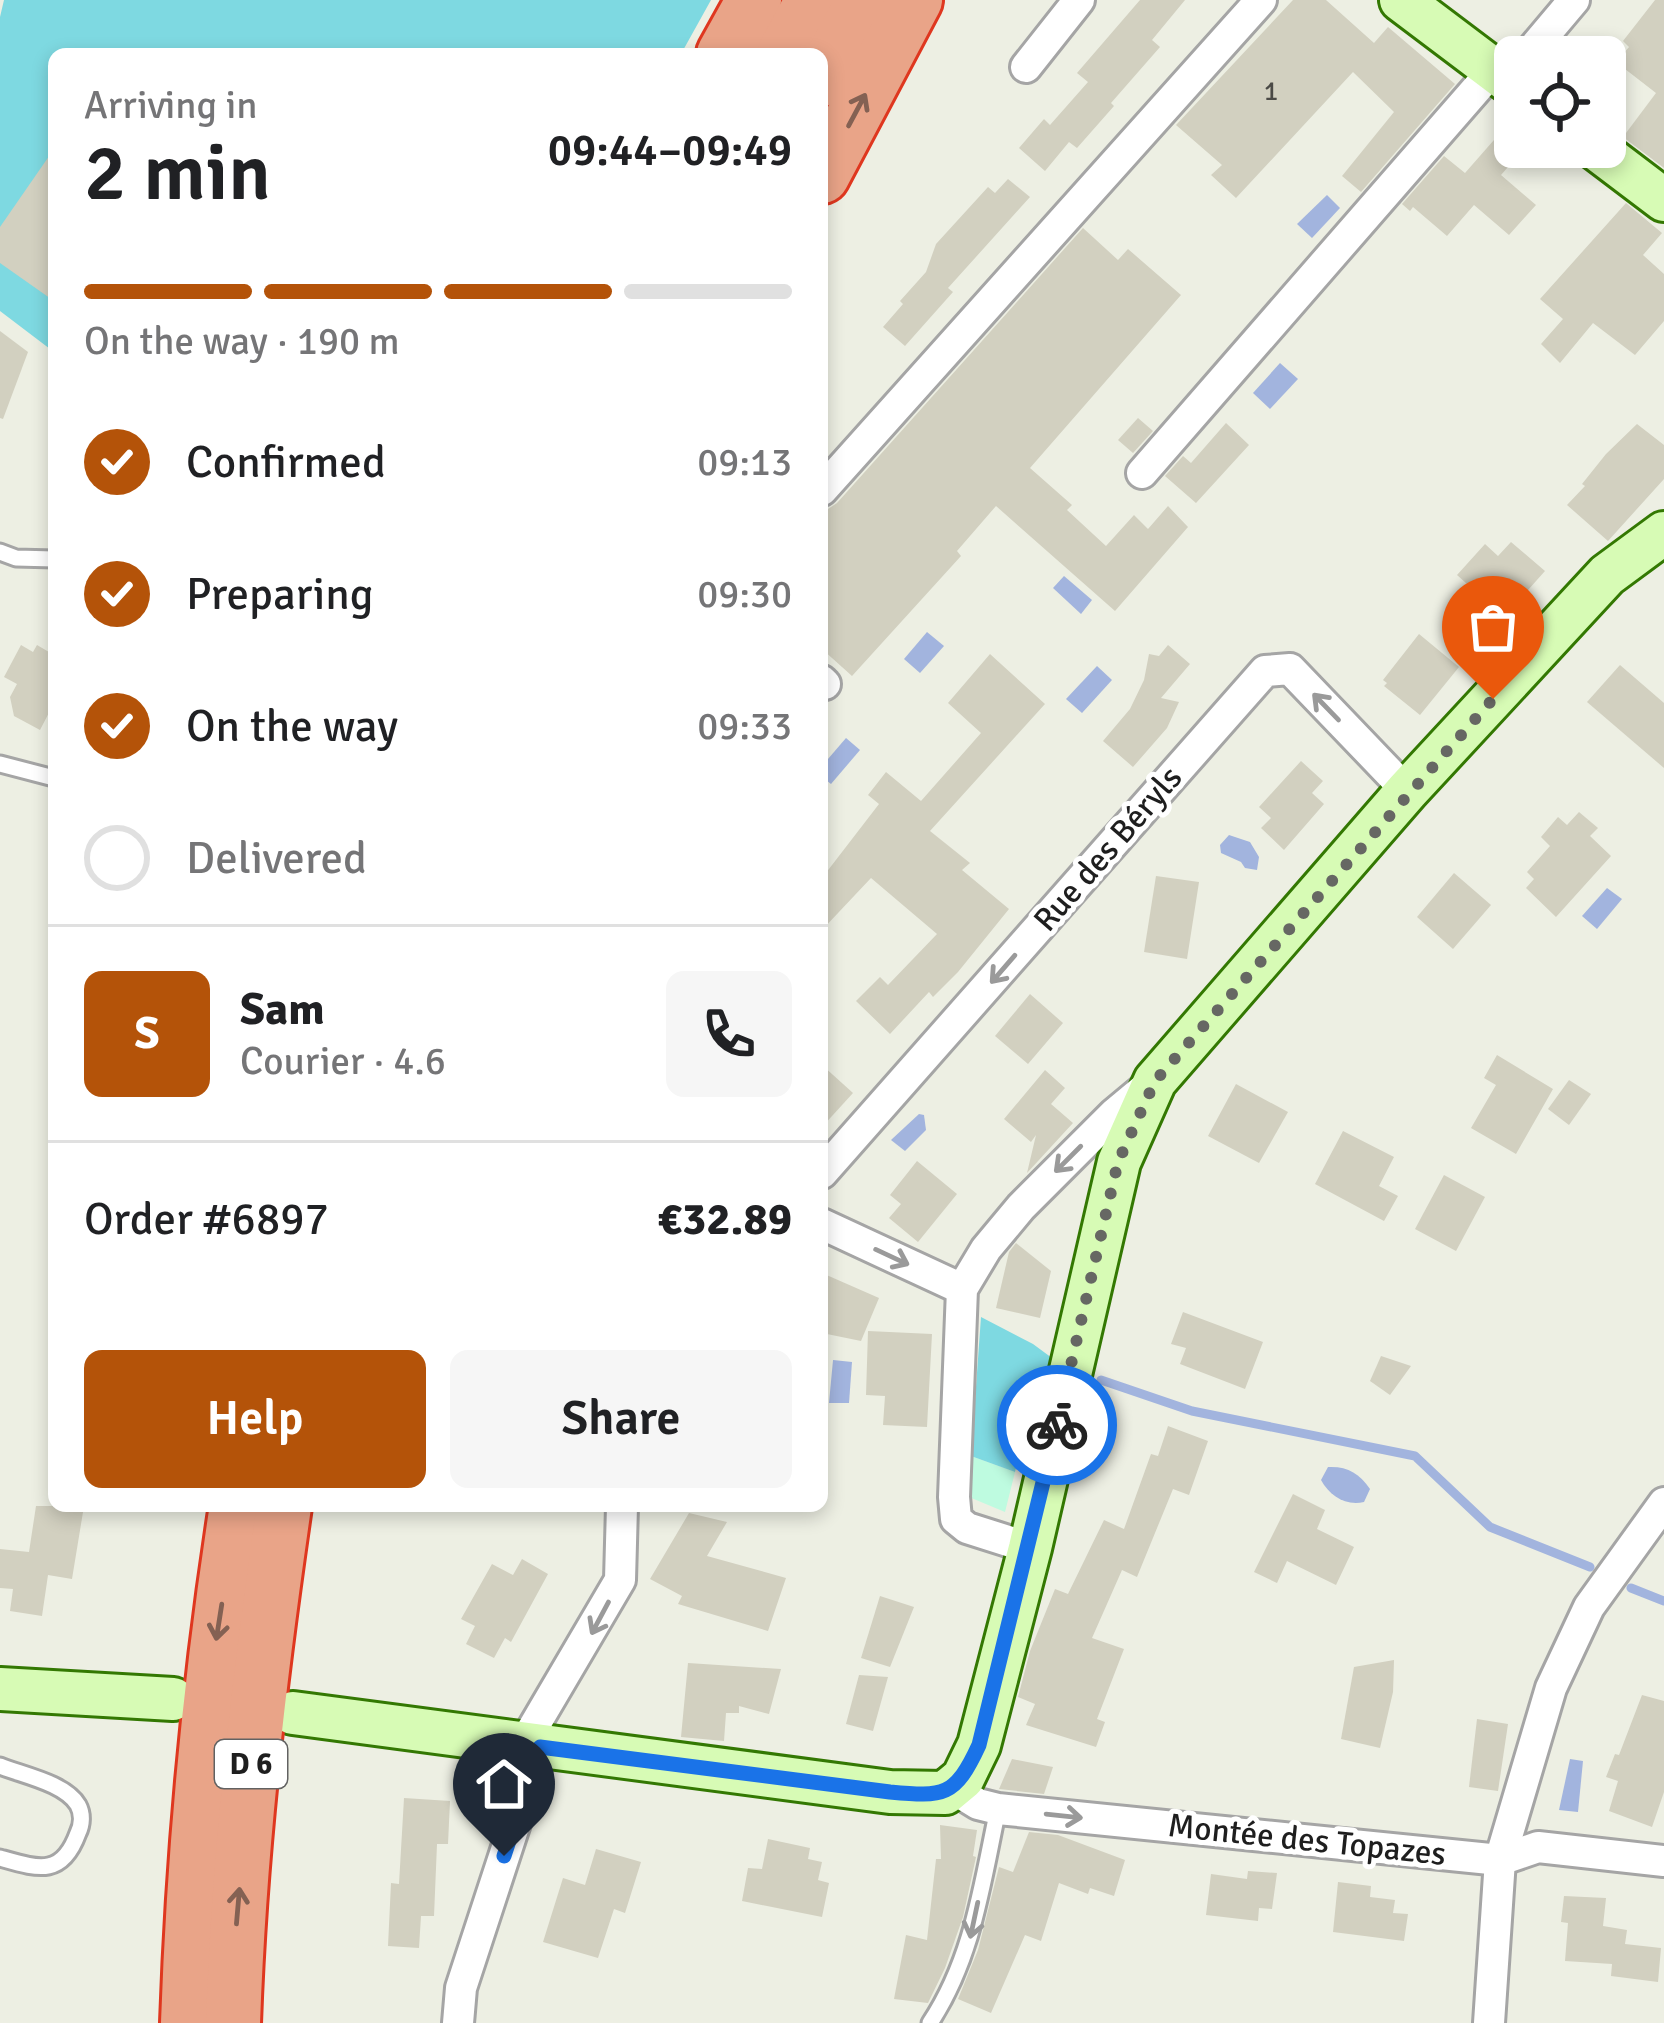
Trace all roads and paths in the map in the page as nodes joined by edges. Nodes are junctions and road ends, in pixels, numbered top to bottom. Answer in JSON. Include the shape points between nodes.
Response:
{"nodes":[{"id":1,"x":754,"y":0,"type":"edge"},
{"id":2,"x":813,"y":0,"type":"edge"},
{"id":3,"x":864,"y":0,"type":"edge"},
{"id":4,"x":915,"y":0,"type":"edge"},
{"id":5,"x":1078,"y":0,"type":"edge"},
{"id":6,"x":1261,"y":0,"type":"edge"},
{"id":7,"x":1401,"y":0,"type":"edge"},
{"id":8,"x":1574,"y":0,"type":"edge"},
{"id":9,"x":1543,"y":36,"type":"edge"},
{"id":10,"x":727,"y":48,"type":"edge"},
{"id":11,"x":787,"y":48,"type":"edge"},
{"id":12,"x":1494,"y":62,"type":"edge"},
{"id":13,"x":1026,"y":67,"type":"dead end"},
{"id":14,"x":828,"y":68,"type":"edge"},
{"id":15,"x":1494,"y":91,"type":"edge"},
{"id":16,"x":828,"y":165,"type":"edge"},
{"id":17,"x":1622,"y":168,"type":"edge"},
{"id":18,"x":1664,"y":200,"type":"edge"},
{"id":19,"x":1142,"y":473,"type":"dead end"},
{"id":20,"x":828,"y":483,"type":"edge"},
{"id":21,"x":1664,"y":533,"type":"edge"},
{"id":22,"x":0,"y":552,"type":"edge"},
{"id":23,"x":48,"y":559,"type":"edge"},
{"id":24,"x":0,"y":764,"type":"edge"},
{"id":25,"x":48,"y":776,"type":"edge"},
{"id":26,"x":1407,"y":791,"type":"junction"},
{"id":27,"x":1155,"y":1081,"type":"junction"},
{"id":28,"x":828,"y":1166,"type":"edge"},
{"id":29,"x":828,"y":1227,"type":"edge"},
{"id":30,"x":962,"y":1289,"type":"junction"},
{"id":31,"x":1664,"y":1503,"type":"edge"},
{"id":32,"x":235,"y":1512,"type":"edge"},
{"id":33,"x":283,"y":1512,"type":"edge"},
{"id":34,"x":622,"y":1512,"type":"edge"},
{"id":35,"x":1030,"y":1548,"type":"junction"},
{"id":36,"x":0,"y":1689,"type":"edge"},
{"id":37,"x":173,"y":1699,"type":"dead end"},
{"id":38,"x":293,"y":1713,"type":"dead end"},
{"id":39,"x":532,"y":1746,"type":"junction"},
{"id":40,"x":0,"y":1766,"type":"edge"},
{"id":41,"x":952,"y":1788,"type":"junction"},
{"id":42,"x":998,"y":1809,"type":"junction"},
{"id":43,"x":0,"y":1858,"type":"edge"},
{"id":44,"x":1500,"y":1860,"type":"junction"},
{"id":45,"x":1664,"y":1861,"type":"edge"},
{"id":46,"x":188,"y":2023,"type":"edge"},
{"id":47,"x":233,"y":2023,"type":"edge"},
{"id":48,"x":458,"y":2023,"type":"edge"},
{"id":49,"x":930,"y":2023,"type":"edge"},
{"id":50,"x":1489,"y":2023,"type":"edge"}],
"edges":[{"from":1,"to":10,"type":"highway"},
{"from":2,"to":11,"type":"highway"},
{"from":3,"to":14,"type":"highway"},
{"from":16,"to":4,"type":"highway","one_way":true},
{"from":5,"to":13,"type":"street"},
{"from":6,"to":20,"type":"street"},
{"from":7,"to":12,"type":"street"},
{"from":8,"to":9,"type":"street"},
{"from":15,"to":19,"type":"street"},
{"from":17,"to":18,"type":"street"},
{"from":21,"to":26,"type":"street","via":[[1607,575]]},
{"from":22,"to":23,"type":"lane"},
{"from":24,"to":25,"type":"lane"},
{"from":26,"to":27,"type":"street"},
{"from":26,"to":28,"type":"street","name":"Rue des Béryls","one_way":true,"via":[[1289,669],[1265,671]]},
{"from":27,"to":30,"type":"street","one_way":true,"via":[[1021,1207]]},
{"from":27,"to":35,"type":"street","via":[[1118,1162]]},
{"from":29,"to":30,"type":"street","one_way":true},
{"from":30,"to":35,"type":"street","via":[[956,1519]]},
{"from":31,"to":44,"type":"street","via":[[1589,1607],[1551,1688]]},
{"from":32,"to":46,"type":"highway","number":"D 6","one_way":true,"via":[[211,1674]]},
{"from":47,"to":33,"type":"highway","number":"D 6","one_way":true,"via":[[258,1682]]},
{"from":34,"to":39,"type":"street","one_way":true,"via":[[620,1580]]},
{"from":35,"to":41,"type":"street","via":[[979,1745]]},
{"from":36,"to":37,"type":"street"},
{"from":38,"to":39,"type":"street"},
{"from":39,"to":41,"type":"street","via":[[890,1792],[936,1796]]},
{"from":39,"to":48,"type":"street","via":[[461,1988]]},
{"from":40,"to":43,"type":"lane","via":[[62,1791],[79,1806],[82,1824],[71,1853],[53,1867]]},
{"from":41,"to":42,"type":"street","name":"Montée des Topazes"},
{"from":42,"to":44,"type":"street","name":"Montée des Topazes","one_way":true},
{"from":42,"to":49,"type":"lane","one_way":true,"via":[[970,1941]]},
{"from":44,"to":45,"type":"street","name":"Montée des Topazes","via":[[1538,1847]]},
{"from":44,"to":50,"type":"street"}]}
